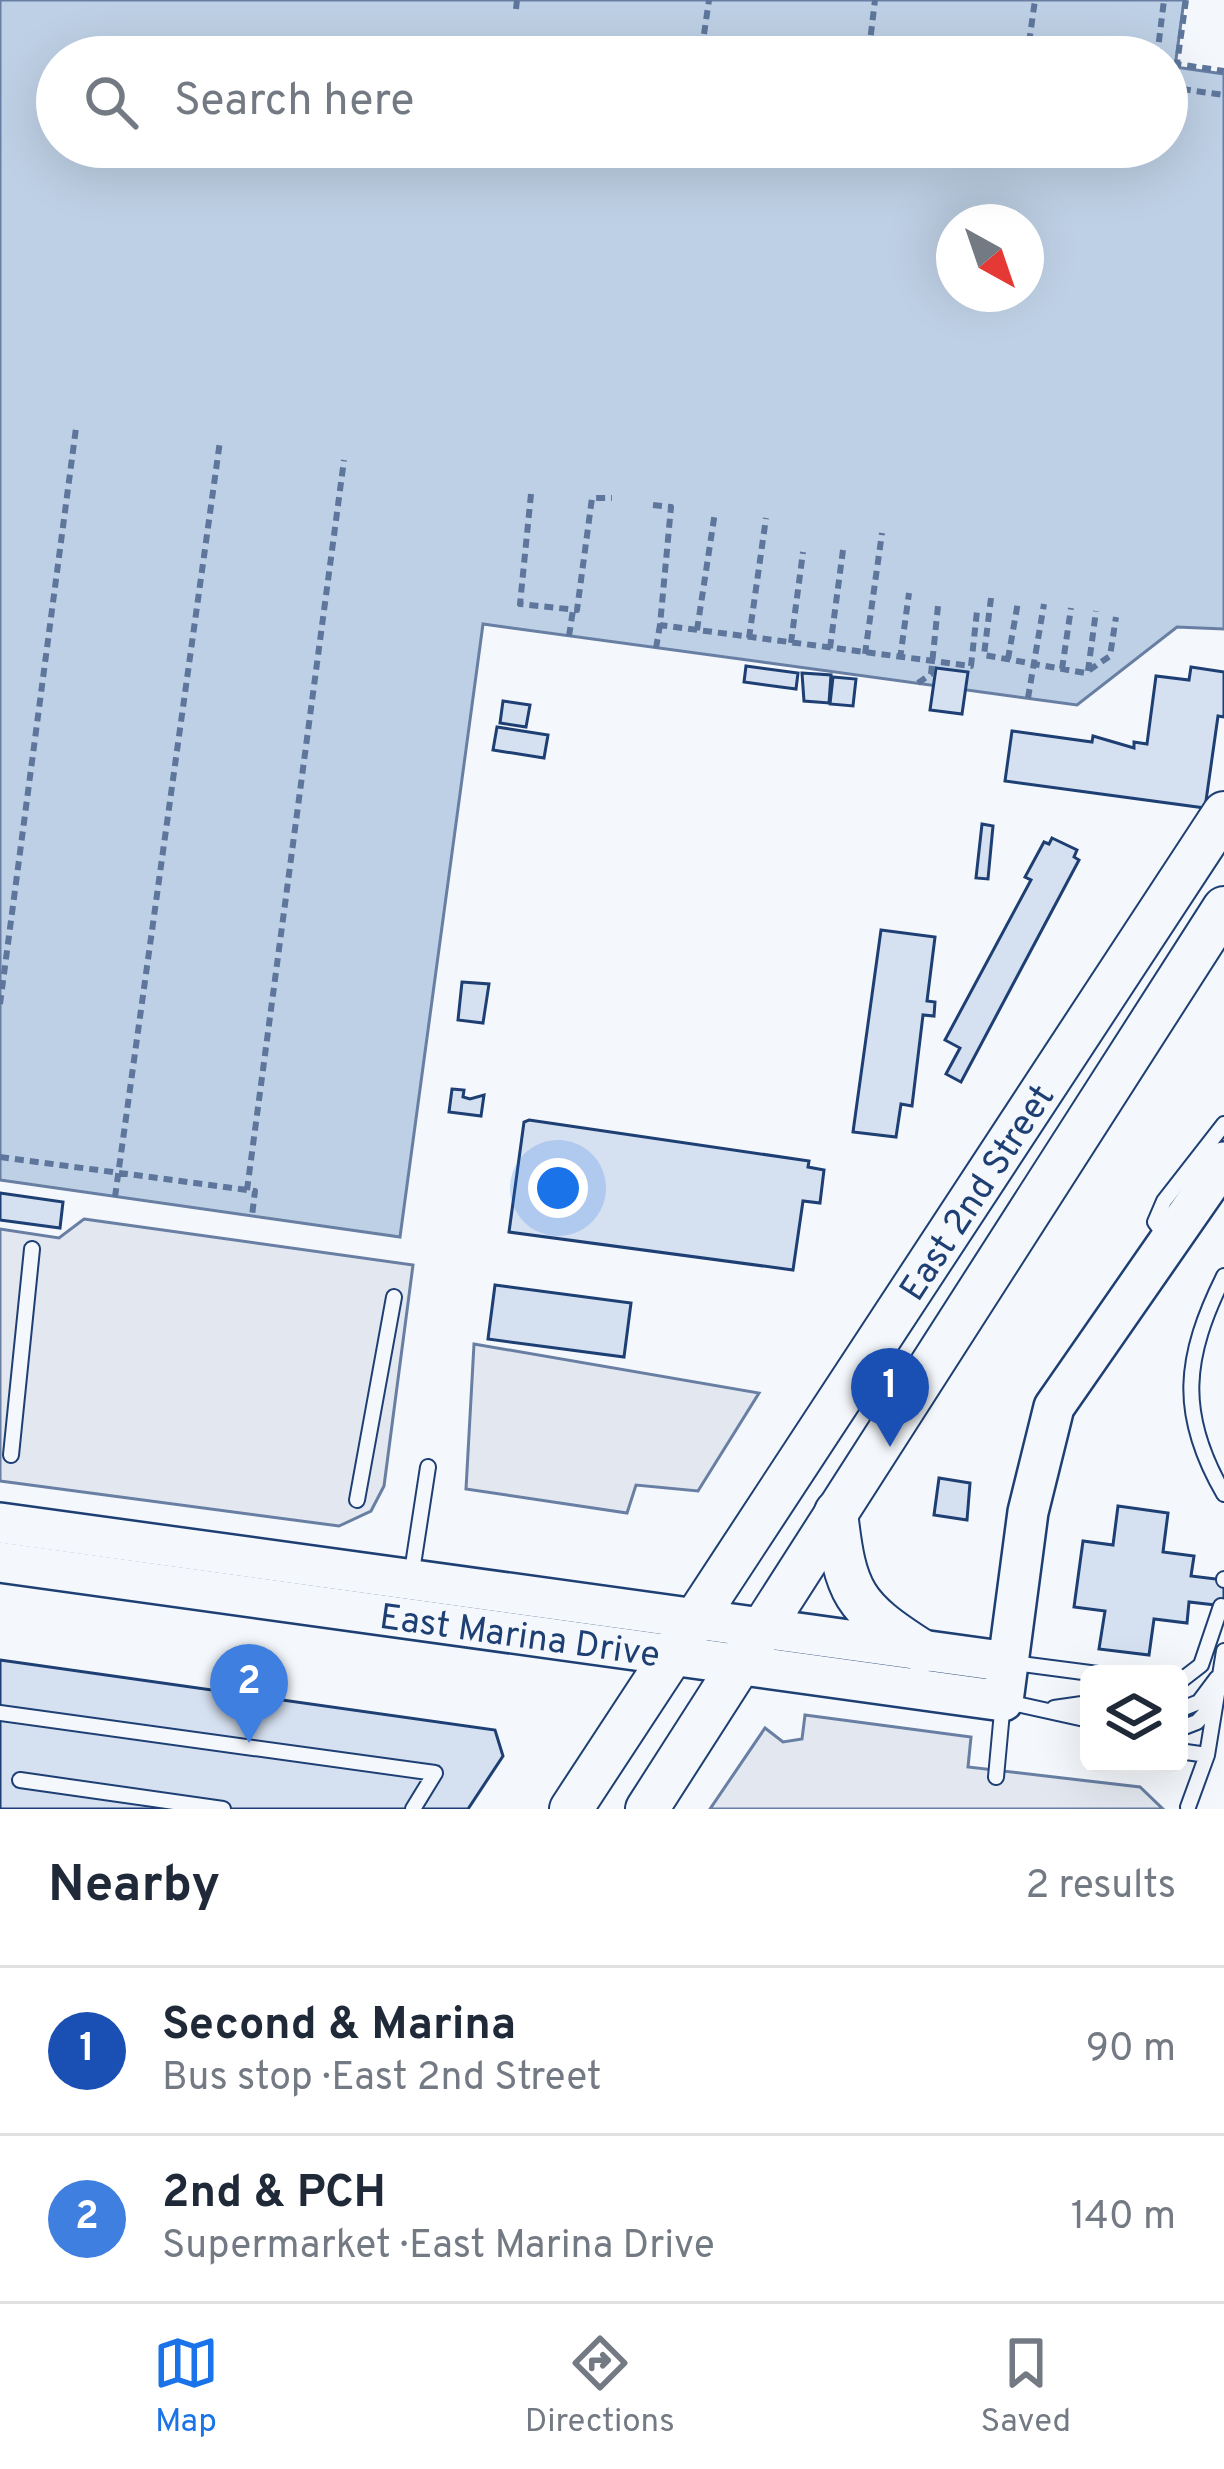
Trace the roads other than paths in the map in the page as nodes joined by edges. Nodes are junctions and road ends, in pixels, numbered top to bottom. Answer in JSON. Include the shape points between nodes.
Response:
{"nodes":[{"id":1,"x":1216,"y":826,"type":"edge"},
{"id":2,"x":1224,"y":908,"type":"edge"},
{"id":3,"x":1224,"y":1124,"type":"edge"},
{"id":4,"x":1224,"y":1162,"type":"edge"},
{"id":5,"x":1168,"y":1238,"type":"junction"},
{"id":6,"x":32,"y":1249,"type":"dead end"},
{"id":7,"x":1224,"y":1276,"type":"edge"},
{"id":8,"x":394,"y":1297,"type":"dead end"},
{"id":9,"x":11,"y":1455,"type":"dead end"},
{"id":10,"x":428,"y":1467,"type":"dead end"},
{"id":11,"x":1224,"y":1494,"type":"edge"},
{"id":12,"x":357,"y":1500,"type":"dead end"},
{"id":13,"x":836,"y":1512,"type":"junction"},
{"id":14,"x":0,"y":1523,"type":"edge"},
{"id":15,"x":0,"y":1562,"type":"edge"},
{"id":16,"x":407,"y":1600,"type":"junction"},
{"id":17,"x":1222,"y":1611,"type":"edge"},
{"id":18,"x":698,"y":1620,"type":"junction"},
{"id":19,"x":762,"y":1629,"type":"junction"},
{"id":20,"x":922,"y":1651,"type":"junction"},
{"id":21,"x":1224,"y":1651,"type":"edge"},
{"id":22,"x":673,"y":1657,"type":"junction"},
{"id":23,"x":739,"y":1665,"type":"junction"},
{"id":24,"x":1220,"y":1673,"type":"junction"},
{"id":25,"x":1080,"y":1675,"type":"edge"},
{"id":26,"x":1188,"y":1675,"type":"edge"},
{"id":27,"x":1005,"y":1681,"type":"junction"},
{"id":28,"x":1216,"y":1700,"type":"junction"},
{"id":29,"x":1080,"y":1704,"type":"edge"},
{"id":30,"x":1188,"y":1706,"type":"edge"},
{"id":31,"x":1054,"y":1708,"type":"junction"},
{"id":32,"x":0,"y":1713,"type":"edge"},
{"id":33,"x":1080,"y":1719,"type":"edge"},
{"id":34,"x":1188,"y":1726,"type":"edge"},
{"id":35,"x":1188,"y":1752,"type":"edge"},
{"id":36,"x":1207,"y":1755,"type":"junction"},
{"id":37,"x":996,"y":1777,"type":"dead end"},
{"id":38,"x":20,"y":1780,"type":"dead end"},
{"id":39,"x":1188,"y":1807,"type":"edge"},
{"id":40,"x":223,"y":1809,"type":"edge"},
{"id":41,"x":412,"y":1809,"type":"edge"},
{"id":42,"x":571,"y":1809,"type":"edge"},
{"id":43,"x":647,"y":1809,"type":"edge"}],
"edges":[{"from":1,"to":18,"type":"main road","name":"East 2nd Street"},
{"from":2,"to":13,"type":"main road","name":"East 2nd Street"},
{"from":3,"to":5,"type":"lane","via":[[1164,1201],[1155,1222]]},
{"from":4,"to":5,"type":"main road"},
{"from":5,"to":27,"type":"main road","via":[[1054,1408],[1028,1512]]},
{"from":6,"to":9,"type":"lane"},
{"from":7,"to":11,"type":"lane","via":[[1199,1326],[1190,1374],[1193,1420]]},
{"from":8,"to":12,"type":"lane"},
{"from":10,"to":16,"type":"lane"},
{"from":13,"to":19,"type":"main road","name":"East 2nd Street"},
{"from":13,"to":20,"type":"main road","via":[[854,1593],[870,1618]]},
{"from":14,"to":16,"type":"main road","name":"East Marina Drive"},
{"from":15,"to":16,"type":"main road","name":"East Marina Drive"},
{"from":16,"to":18,"type":"main road","name":"East Marina Drive"},
{"from":16,"to":22,"type":"main road","name":"East Marina Drive"},
{"from":17,"to":26,"type":"lane","via":[[1201,1665]]},
{"from":18,"to":19,"type":"main road","name":"East Marina Drive"},
{"from":18,"to":22,"type":"main road","name":"East 2nd Street"},
{"from":19,"to":20,"type":"main road","name":"East Marina Drive"},
{"from":19,"to":23,"type":"main road","name":"East 2nd Street"},
{"from":20,"to":27,"type":"main road","name":"East Marina Drive"},
{"from":21,"to":24,"type":"lane"},
{"from":22,"to":23,"type":"main road","name":"East Marina Drive"},
{"from":22,"to":42,"type":"main road","name":"East 2nd Street"},
{"from":23,"to":27,"type":"main road","name":"East Marina Drive"},
{"from":23,"to":43,"type":"main road","name":"East 2nd Street"},
{"from":24,"to":28,"type":"lane"},
{"from":24,"to":30,"type":"lane"},
{"from":25,"to":27,"type":"lane"},
{"from":27,"to":31,"type":"lane"},
{"from":27,"to":37,"type":"lane"},
{"from":28,"to":34,"type":"lane"},
{"from":28,"to":36,"type":"lane"},
{"from":29,"to":31,"type":"lane"},
{"from":31,"to":33,"type":"lane"},
{"from":32,"to":41,"type":"lane","via":[[435,1774]]},
{"from":35,"to":36,"type":"lane"},
{"from":36,"to":39,"type":"lane"},
{"from":38,"to":40,"type":"lane"}]}
